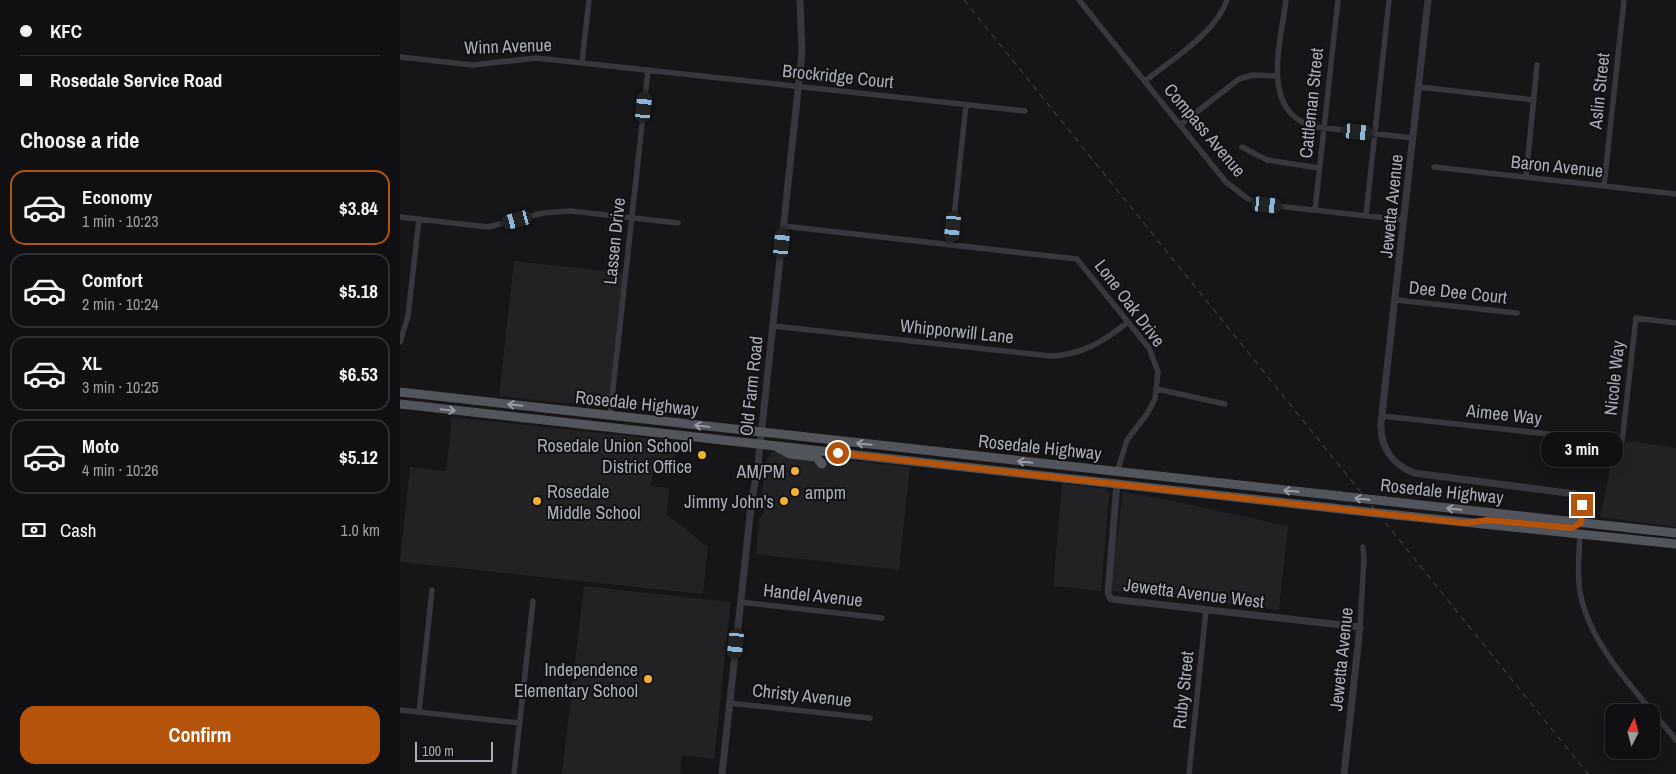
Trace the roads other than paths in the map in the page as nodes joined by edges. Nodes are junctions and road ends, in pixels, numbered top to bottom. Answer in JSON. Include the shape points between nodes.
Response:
{"nodes":[{"id":1,"x":589,"y":0,"type":"edge"},
{"id":2,"x":800,"y":0,"type":"edge"},
{"id":3,"x":1079,"y":0,"type":"edge"},
{"id":4,"x":1227,"y":0,"type":"edge"},
{"id":5,"x":1286,"y":0,"type":"edge"},
{"id":6,"x":1338,"y":0,"type":"edge"},
{"id":7,"x":1390,"y":0,"type":"edge"},
{"id":8,"x":1428,"y":0,"type":"edge"},
{"id":9,"x":1624,"y":0,"type":"edge"},
{"id":10,"x":400,"y":57,"type":"edge"},
{"id":11,"x":582,"y":62,"type":"junction"},
{"id":12,"x":1537,"y":65,"type":"dead end"},
{"id":13,"x":648,"y":70,"type":"junction"},
{"id":14,"x":1277,"y":76,"type":"junction"},
{"id":15,"x":1145,"y":81,"type":"junction"},
{"id":16,"x":798,"y":86,"type":"junction"},
{"id":17,"x":1419,"y":87,"type":"junction"},
{"id":18,"x":1534,"y":100,"type":"junction"},
{"id":19,"x":966,"y":105,"type":"junction"},
{"id":20,"x":1025,"y":111,"type":"dead end"},
{"id":21,"x":1180,"y":125,"type":"junction"},
{"id":22,"x":1324,"y":128,"type":"junction"},
{"id":23,"x":1375,"y":134,"type":"junction"},
{"id":24,"x":1413,"y":138,"type":"junction"},
{"id":25,"x":1242,"y":147,"type":"dead end"},
{"id":26,"x":1434,"y":167,"type":"dead end"},
{"id":27,"x":1319,"y":168,"type":"junction"},
{"id":28,"x":1526,"y":177,"type":"junction"},
{"id":29,"x":1604,"y":186,"type":"junction"},
{"id":30,"x":1676,"y":194,"type":"edge"},
{"id":31,"x":1315,"y":210,"type":"junction"},
{"id":32,"x":1366,"y":216,"type":"junction"},
{"id":33,"x":400,"y":217,"type":"edge"},
{"id":34,"x":632,"y":218,"type":"junction"},
{"id":35,"x":419,"y":219,"type":"junction"},
{"id":36,"x":1404,"y":220,"type":"junction"},
{"id":37,"x":678,"y":223,"type":"dead end"},
{"id":38,"x":784,"y":226,"type":"junction"},
{"id":39,"x":951,"y":245,"type":"junction"},
{"id":40,"x":1396,"y":300,"type":"junction"},
{"id":41,"x":1517,"y":313,"type":"dead end"},
{"id":42,"x":1128,"y":322,"type":"junction"},
{"id":43,"x":1676,"y":323,"type":"edge"},
{"id":44,"x":773,"y":326,"type":"junction"},
{"id":45,"x":400,"y":342,"type":"edge"},
{"id":46,"x":1157,"y":389,"type":"junction"},
{"id":47,"x":400,"y":392,"type":"edge"},
{"id":48,"x":400,"y":404,"type":"edge"},
{"id":49,"x":1225,"y":404,"type":"dead end"},
{"id":50,"x":610,"y":416,"type":"junction"},
{"id":51,"x":1382,"y":416,"type":"junction"},
{"id":52,"x":663,"y":422,"type":"junction"},
{"id":53,"x":602,"y":426,"type":"junction"},
{"id":54,"x":761,"y":433,"type":"junction"},
{"id":55,"x":1622,"y":442,"type":"joint"},
{"id":56,"x":760,"y":444,"type":"junction"},
{"id":57,"x":773,"y":445,"type":"junction"},
{"id":58,"x":953,"y":454,"type":"junction"},
{"id":59,"x":869,"y":456,"type":"junction"},
{"id":60,"x":822,"y":464,"type":"dead end"},
{"id":61,"x":1117,"y":472,"type":"junction"},
{"id":62,"x":1038,"y":474,"type":"junction"},
{"id":63,"x":1117,"y":483,"type":"junction"},
{"id":64,"x":1245,"y":486,"type":"junction"},
{"id":65,"x":1465,"y":523,"type":"junction"},
{"id":66,"x":1581,"y":523,"type":"junction"},
{"id":67,"x":1653,"y":530,"type":"junction"},
{"id":68,"x":1676,"y":533,"type":"edge"},
{"id":69,"x":1580,"y":534,"type":"junction"},
{"id":70,"x":1676,"y":544,"type":"edge"},
{"id":71,"x":1363,"y":547,"type":"dead end"},
{"id":72,"x":432,"y":590,"type":"dead end"},
{"id":73,"x":533,"y":601,"type":"dead end"},
{"id":74,"x":740,"y":602,"type":"junction"},
{"id":75,"x":1206,"y":610,"type":"junction"},
{"id":76,"x":882,"y":618,"type":"dead end"},
{"id":77,"x":1360,"y":627,"type":"junction"},
{"id":78,"x":729,"y":702,"type":"junction"},
{"id":79,"x":400,"y":710,"type":"edge"},
{"id":80,"x":419,"y":712,"type":"junction"},
{"id":81,"x":870,"y":718,"type":"dead end"},
{"id":82,"x":519,"y":723,"type":"junction"},
{"id":83,"x":1676,"y":740,"type":"edge"},
{"id":84,"x":514,"y":774,"type":"edge"},
{"id":85,"x":722,"y":774,"type":"edge"},
{"id":86,"x":1189,"y":774,"type":"edge"},
{"id":87,"x":1344,"y":774,"type":"edge"}],
"edges":[{"from":1,"to":11,"type":"street"},
{"from":2,"to":16,"type":"street","name":"Old Farm Road","via":[[802,37]]},
{"from":3,"to":15,"type":"street","name":"Compass Avenue"},
{"from":4,"to":15,"type":"street","via":[[1209,29]]},
{"from":5,"to":14,"type":"street"},
{"from":6,"to":22,"type":"street","name":"Cattleman Street"},
{"from":7,"to":23,"type":"street"},
{"from":8,"to":17,"type":"street","name":"Jewetta Avenue"},
{"from":9,"to":29,"type":"street","name":"Aslin Street"},
{"from":10,"to":11,"type":"street","name":"Winn Avenue","via":[[472,65],[536,58]]},
{"from":11,"to":13,"type":"street","name":"Winn Avenue"},
{"from":12,"to":18,"type":"street"},
{"from":13,"to":16,"type":"street","name":"Brockridge Court"},
{"from":13,"to":34,"type":"street","name":"Lassen Drive"},
{"from":14,"to":21,"type":"street","via":[[1253,74],[1239,79]]},
{"from":14,"to":22,"type":"street","via":[[1281,100],[1290,114],[1303,123]]},
{"from":15,"to":21,"type":"street","name":"Compass Avenue"},
{"from":16,"to":19,"type":"street","name":"Brockridge Court"},
{"from":16,"to":38,"type":"street","name":"Old Farm Road"},
{"from":17,"to":18,"type":"street"},
{"from":17,"to":24,"type":"street","name":"Jewetta Avenue"},
{"from":18,"to":28,"type":"street"},
{"from":19,"to":20,"type":"street","name":"Brockridge Court"},
{"from":19,"to":39,"type":"street"},
{"from":21,"to":31,"type":"street","name":"Compass Avenue","via":[[1226,182],[1240,194],[1267,205]]},
{"from":22,"to":23,"type":"street"},
{"from":22,"to":27,"type":"street","name":"Cattleman Street"},
{"from":23,"to":24,"type":"street"},
{"from":23,"to":32,"type":"street"},
{"from":24,"to":36,"type":"street","name":"Jewetta Avenue"},
{"from":25,"to":27,"type":"street","via":[[1267,160]]},
{"from":26,"to":28,"type":"street","name":"Baron Avenue"},
{"from":27,"to":31,"type":"street","name":"Cattleman Street"},
{"from":28,"to":29,"type":"street","name":"Baron Avenue"},
{"from":29,"to":30,"type":"street","name":"Baron Avenue"},
{"from":31,"to":32,"type":"street","name":"Compass Avenue"},
{"from":32,"to":36,"type":"street","name":"Compass Avenue"},
{"from":33,"to":35,"type":"street"},
{"from":34,"to":35,"type":"street","via":[[558,211],[488,227]]},
{"from":34,"to":37,"type":"street"},
{"from":34,"to":50,"type":"street","name":"Lassen Drive"},
{"from":35,"to":45,"type":"street","via":[[408,316]]},
{"from":36,"to":40,"type":"street","name":"Jewetta Avenue"},
{"from":38,"to":39,"type":"street","name":"Lone Oak Drive"},
{"from":38,"to":44,"type":"street","name":"Old Farm Road"},
{"from":39,"to":42,"type":"street","name":"Lone Oak Drive","via":[[1077,259]]},
{"from":40,"to":41,"type":"street","name":"Dee Dee Court"},
{"from":40,"to":51,"type":"street","name":"Jewetta Avenue"},
{"from":42,"to":44,"type":"street","name":"Whipporwill Lane","via":[[1087,350],[1051,356]]},
{"from":42,"to":46,"type":"street","name":"Lone Oak Drive","via":[[1152,355],[1158,372]]},
{"from":43,"to":55,"type":"street","name":"Nicole Way","via":[[1636,318]]},
{"from":44,"to":54,"type":"street","name":"Old Farm Road"},
{"from":46,"to":49,"type":"street"},
{"from":46,"to":61,"type":"street","name":"Lone Oak Drive","via":[[1151,407],[1127,440]]},
{"from":50,"to":47,"type":"main road","name":"Rosedale Highway","one_way":true},
{"from":48,"to":53,"type":"main road","name":"Rosedale Highway","one_way":true},
{"from":50,"to":52,"type":"main road","name":"Rosedale Highway"},
{"from":51,"to":55,"type":"street","name":"Aimee Way"},
{"from":51,"to":66,"type":"street","name":"Jewetta Avenue","via":[[1385,448],[1393,460],[1407,470],[1424,475],[1572,493],[1582,502]]},
{"from":52,"to":53,"type":"main road","via":[[611,421]]},
{"from":54,"to":52,"type":"main road","name":"Rosedale Highway","one_way":true},
{"from":53,"to":56,"type":"main road","name":"Rosedale Highway"},
{"from":54,"to":56,"type":"street","name":"Old Farm Road"},
{"from":58,"to":54,"type":"main road","name":"Rosedale Highway","one_way":true},
{"from":56,"to":57,"type":"main road","name":"Rosedale Highway"},
{"from":56,"to":74,"type":"street","name":"Old Farm Road"},
{"from":57,"to":59,"type":"main road","name":"Rosedale Highway"},
{"from":57,"to":60,"type":"main road","via":[[790,454],[816,457]]},
{"from":58,"to":59,"type":"main road","via":[[936,457],[878,452]]},
{"from":61,"to":58,"type":"main road","name":"Rosedale Highway","one_way":true},
{"from":59,"to":62,"type":"main road","name":"Rosedale Highway"},
{"from":61,"to":62,"type":"main road","via":[[1112,478],[1054,472]]},
{"from":61,"to":64,"type":"main road","name":"Rosedale Highway"},
{"from":62,"to":63,"type":"main road","name":"Rosedale Highway"},
{"from":63,"to":64,"type":"main road","via":[[1126,478],[1218,488]]},
{"from":63,"to":65,"type":"main road","name":"Rosedale Highway","bridge":true},
{"from":63,"to":75,"type":"street","name":"Jewetta Avenue West","via":[[1108,593],[1111,599]]},
{"from":66,"to":64,"type":"main road","name":"Rosedale Highway","one_way":true,"bridge":true},
{"from":65,"to":66,"type":"main road","via":[[1488,520],[1569,528]]},
{"from":65,"to":69,"type":"main road","name":"Rosedale Highway"},
{"from":66,"to":67,"type":"main road","name":"Rosedale Highway"},
{"from":67,"to":68,"type":"main road","name":"Rosedale Highway"},
{"from":67,"to":69,"type":"main road","via":[[1641,533],[1589,528]]},
{"from":69,"to":70,"type":"main road","name":"Rosedale Highway"},
{"from":69,"to":83,"type":"street","via":[[1580,585],[1592,629],[1606,653]]},
{"from":71,"to":77,"type":"street","name":"Jewetta Avenue"},
{"from":72,"to":80,"type":"street"},
{"from":73,"to":82,"type":"street"},
{"from":74,"to":76,"type":"street","name":"Handel Avenue"},
{"from":74,"to":78,"type":"street","name":"Old Farm Road"},
{"from":75,"to":77,"type":"street","name":"Jewetta Avenue West"},
{"from":75,"to":86,"type":"street","name":"Ruby Street"},
{"from":77,"to":87,"type":"street","name":"Jewetta Avenue"},
{"from":78,"to":81,"type":"street","name":"Christy Avenue"},
{"from":78,"to":85,"type":"street","name":"Old Farm Road"},
{"from":79,"to":80,"type":"street"},
{"from":80,"to":82,"type":"street"},
{"from":82,"to":84,"type":"street"}]}
